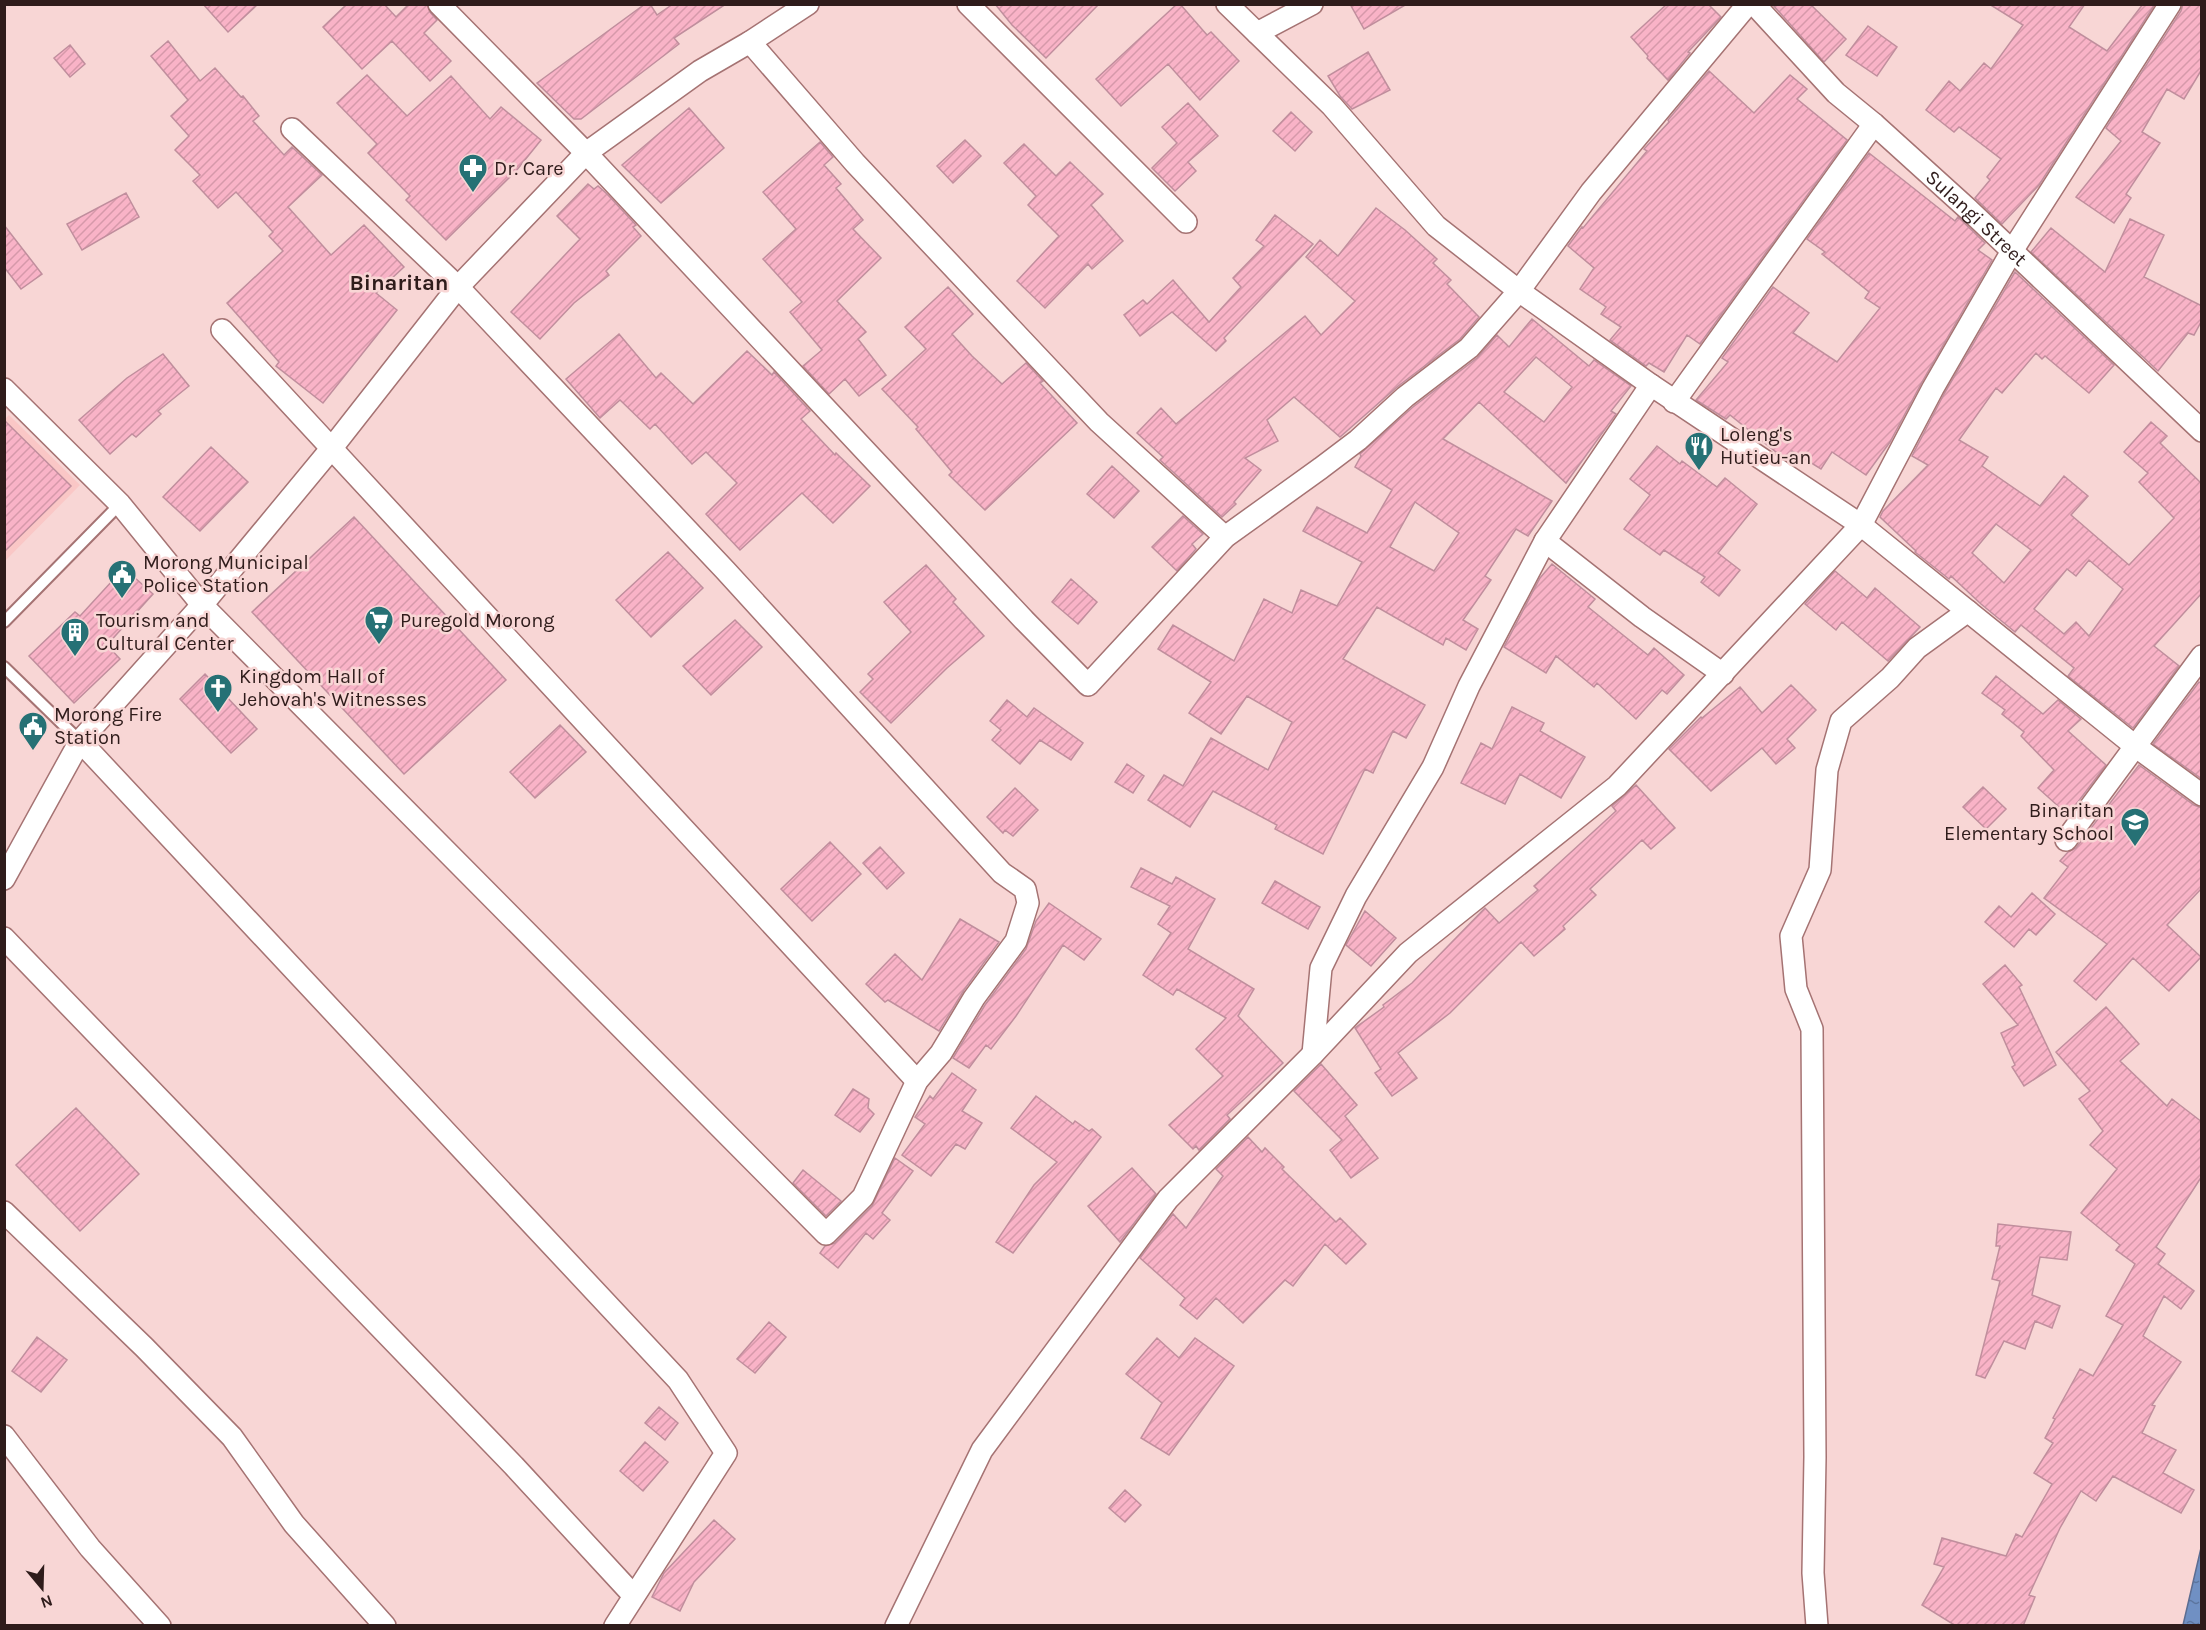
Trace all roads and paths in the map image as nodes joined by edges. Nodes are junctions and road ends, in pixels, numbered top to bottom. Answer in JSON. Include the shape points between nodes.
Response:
{"nodes":[{"id":1,"x":439,"y":4,"type":"edge"},
{"id":2,"x":808,"y":4,"type":"edge"},
{"id":3,"x":968,"y":4,"type":"edge"},
{"id":4,"x":1227,"y":4,"type":"edge"},
{"id":5,"x":1312,"y":4,"type":"edge"},
{"id":6,"x":1748,"y":4,"type":"edge"},
{"id":7,"x":1754,"y":4,"type":"edge"},
{"id":8,"x":2170,"y":4,"type":"edge"},
{"id":9,"x":1257,"y":33,"type":"junction"},
{"id":10,"x":750,"y":42,"type":"junction"},
{"id":11,"x":1874,"y":124,"type":"junction"},
{"id":12,"x":292,"y":129,"type":"dead end"},
{"id":13,"x":586,"y":153,"type":"junction"},
{"id":14,"x":1186,"y":222,"type":"dead end"},
{"id":15,"x":2012,"y":251,"type":"junction"},
{"id":16,"x":458,"y":288,"type":"junction"},
{"id":17,"x":1519,"y":291,"type":"junction"},
{"id":18,"x":222,"y":330,"type":"dead end"},
{"id":19,"x":1651,"y":385,"type":"junction"},
{"id":20,"x":4,"y":389,"type":"edge"},
{"id":21,"x":1674,"y":402,"type":"junction"},
{"id":22,"x":2202,"y":431,"type":"edge"},
{"id":23,"x":331,"y":449,"type":"junction"},
{"id":24,"x":120,"y":504,"type":"junction"},
{"id":25,"x":1861,"y":525,"type":"junction"},
{"id":26,"x":1225,"y":537,"type":"junction"},
{"id":27,"x":1545,"y":541,"type":"junction"},
{"id":28,"x":202,"y":605,"type":"junction"},
{"id":29,"x":1968,"y":611,"type":"junction"},
{"id":30,"x":4,"y":622,"type":"edge"},
{"id":31,"x":2202,"y":656,"type":"edge"},
{"id":32,"x":4,"y":667,"type":"edge"},
{"id":33,"x":1723,"y":674,"type":"junction"},
{"id":34,"x":80,"y":741,"type":"junction"},
{"id":35,"x":2135,"y":746,"type":"junction"},
{"id":36,"x":2202,"y":795,"type":"edge"},
{"id":37,"x":2066,"y":840,"type":"dead end"},
{"id":38,"x":4,"y":879,"type":"edge"},
{"id":39,"x":4,"y":938,"type":"edge"},
{"id":40,"x":1313,"y":1054,"type":"junction"},
{"id":41,"x":917,"y":1081,"type":"junction"},
{"id":42,"x":4,"y":1212,"type":"edge"},
{"id":43,"x":4,"y":1436,"type":"edge"},
{"id":44,"x":633,"y":1596,"type":"junction"},
{"id":45,"x":160,"y":1626,"type":"edge"},
{"id":46,"x":385,"y":1626,"type":"edge"},
{"id":47,"x":615,"y":1626,"type":"edge"},
{"id":48,"x":896,"y":1626,"type":"edge"},
{"id":49,"x":1816,"y":1626,"type":"edge"}],
"edges":[{"from":1,"to":13,"type":"street"},
{"from":2,"to":10,"type":"street"},
{"from":3,"to":14,"type":"street"},
{"from":4,"to":9,"type":"street"},
{"from":5,"to":9,"type":"street"},
{"from":6,"to":17,"type":"street","via":[[1591,192]]},
{"from":7,"to":11,"type":"street","name":"Sulangi Street","via":[[1836,93]]},
{"from":8,"to":15,"type":"street"},
{"from":9,"to":17,"type":"street","via":[[1332,106],[1436,226]]},
{"from":10,"to":13,"type":"street","via":[[700,71]]},
{"from":10,"to":26,"type":"street","via":[[855,163],[1099,422]]},
{"from":11,"to":15,"type":"street","name":"Sulangi Street"},
{"from":11,"to":21,"type":"street"},
{"from":12,"to":16,"type":"street"},
{"from":13,"to":16,"type":"street"},
{"from":13,"to":26,"type":"street","via":[[1088,686]]},
{"from":15,"to":22,"type":"street","name":"Sulangi Street"},
{"from":15,"to":25,"type":"street","via":[[1933,388]]},
{"from":16,"to":23,"type":"street"},
{"from":16,"to":41,"type":"street","via":[[725,570],[1002,873],[1025,889],[1028,903],[1016,941],[974,998],[941,1053]]},
{"from":17,"to":19,"type":"street"},
{"from":17,"to":26,"type":"street","via":[[1469,348],[1322,468]]},
{"from":18,"to":23,"type":"street"},
{"from":19,"to":21,"type":"street"},
{"from":19,"to":27,"type":"street"},
{"from":20,"to":24,"type":"street"},
{"from":21,"to":25,"type":"street"},
{"from":23,"to":28,"type":"street"},
{"from":23,"to":41,"type":"street"},
{"from":24,"to":28,"type":"street"},
{"from":24,"to":30,"type":"lane"},
{"from":25,"to":29,"type":"street"},
{"from":25,"to":33,"type":"street"},
{"from":27,"to":33,"type":"street"},
{"from":27,"to":40,"type":"street","via":[[1469,686],[1432,767],[1356,896],[1320,968]]},
{"from":28,"to":34,"type":"street"},
{"from":28,"to":41,"type":"street","via":[[826,1234],[863,1197]]},
{"from":29,"to":35,"type":"street"},
{"from":29,"to":49,"type":"street","via":[[1917,648],[1841,721],[1827,770],[1820,870],[1791,936],[1796,989],[1812,1029]]},
{"from":31,"to":35,"type":"street"},
{"from":32,"to":34,"type":"lane"},
{"from":33,"to":40,"type":"street","via":[[1617,786],[1408,953]]},
{"from":34,"to":38,"type":"street"},
{"from":34,"to":44,"type":"street","via":[[678,1380],[726,1453]]},
{"from":35,"to":36,"type":"street"},
{"from":35,"to":37,"type":"street"},
{"from":39,"to":44,"type":"street","via":[[514,1466]]},
{"from":40,"to":48,"type":"street","via":[[1168,1199],[982,1450]]},
{"from":42,"to":46,"type":"street","via":[[232,1437],[294,1524]]},
{"from":43,"to":45,"type":"street","via":[[90,1548]]},
{"from":44,"to":47,"type":"street"}]}
